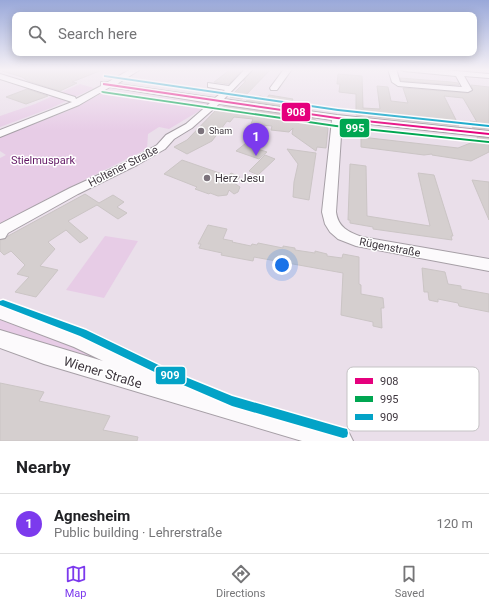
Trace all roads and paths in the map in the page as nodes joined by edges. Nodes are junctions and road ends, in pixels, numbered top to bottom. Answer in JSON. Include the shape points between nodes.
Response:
{"nodes":[{"id":1,"x":231,"y":89,"type":"edge"},
{"id":2,"x":43,"y":90,"type":"edge"},
{"id":3,"x":94,"y":90,"type":"edge"},
{"id":4,"x":98,"y":90,"type":"edge"},
{"id":5,"x":143,"y":90,"type":"edge"},
{"id":6,"x":72,"y":99,"type":"junction"},
{"id":7,"x":218,"y":101,"type":"junction"},
{"id":8,"x":337,"y":118,"type":"junction"},
{"id":9,"x":0,"y":127,"type":"edge"},
{"id":10,"x":0,"y":134,"type":"edge"},
{"id":11,"x":489,"y":134,"type":"edge"},
{"id":12,"x":1,"y":230,"type":"edge"},
{"id":13,"x":489,"y":264,"type":"edge"},
{"id":14,"x":0,"y":311,"type":"edge"},
{"id":15,"x":0,"y":339,"type":"edge"},
{"id":16,"x":229,"y":409,"type":"junction"},
{"id":17,"x":340,"y":441,"type":"edge"}],
"edges":[{"from":1,"to":7,"type":"street","name":"Holtener Straße"},
{"from":2,"to":6,"type":"street"},
{"from":3,"to":6,"type":"street"},
{"from":4,"to":10,"type":"street","via":[[76,103]]},
{"from":5,"to":7,"type":"street"},
{"from":6,"to":9,"type":"street"},
{"from":7,"to":8,"type":"street"},
{"from":7,"to":12,"type":"street","name":"Holtener Straße","via":[[189,126],[170,136],[149,154]]},
{"from":8,"to":11,"type":"street"},
{"from":8,"to":13,"type":"street","name":"Rügenstraße","via":[[329,212],[329,222],[336,230],[361,242]]},
{"from":14,"to":16,"type":"street","name":"Wiener Straße","via":[[80,340]]},
{"from":15,"to":16,"type":"street","name":"Wiener Straße"},
{"from":16,"to":17,"type":"street","name":"Wiener Straße"}]}
